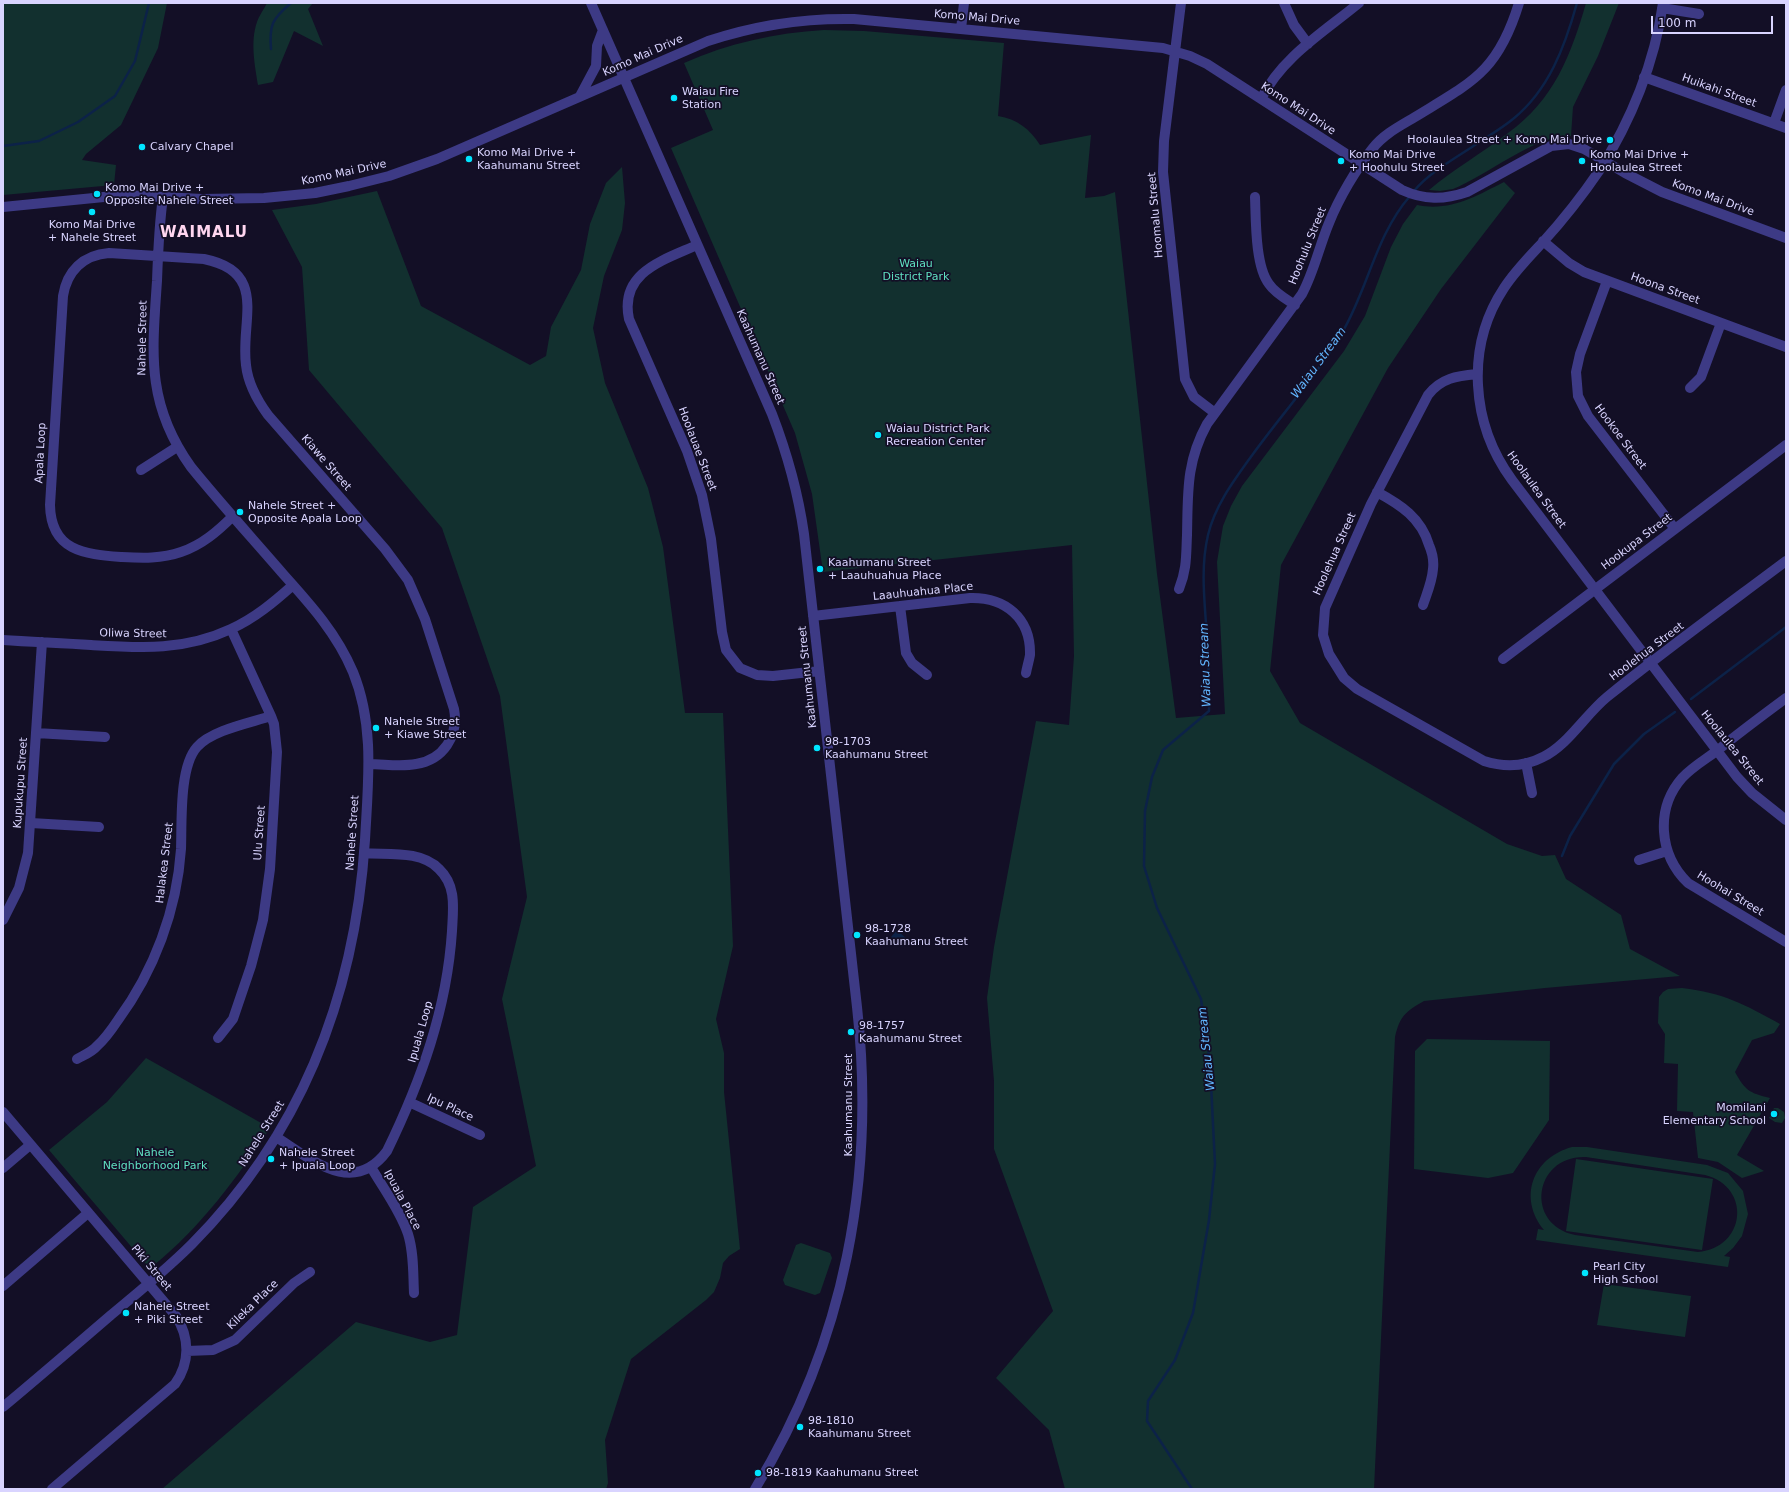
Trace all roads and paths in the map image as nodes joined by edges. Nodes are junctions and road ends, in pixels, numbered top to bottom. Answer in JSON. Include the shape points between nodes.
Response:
{"nodes":[{"id":1,"x":591,"y":3,"type":"edge"},
{"id":2,"x":964,"y":3,"type":"edge"},
{"id":3,"x":1181,"y":3,"type":"edge"},
{"id":4,"x":1284,"y":3,"type":"edge"},
{"id":5,"x":1359,"y":3,"type":"edge"},
{"id":6,"x":1519,"y":3,"type":"edge"},
{"id":7,"x":1662,"y":6,"type":"edge"},
{"id":8,"x":1699,"y":14,"type":"dead end"},
{"id":9,"x":961,"y":29,"type":"junction"},
{"id":10,"x":603,"y":30,"type":"junction"},
{"id":11,"x":1308,"y":44,"type":"junction"},
{"id":12,"x":1176,"y":52,"type":"junction"},
{"id":13,"x":624,"y":77,"type":"junction"},
{"id":14,"x":1644,"y":77,"type":"junction"},
{"id":15,"x":1786,"y":90,"type":"edge"},
{"id":16,"x":580,"y":96,"type":"junction"},
{"id":17,"x":1261,"y":99,"type":"junction"},
{"id":18,"x":1774,"y":123,"type":"junction"},
{"id":19,"x":1786,"y":128,"type":"edge"},
{"id":20,"x":1605,"y":161,"type":"junction"},
{"id":21,"x":1362,"y":165,"type":"junction"},
{"id":22,"x":163,"y":197,"type":"junction"},
{"id":23,"x":1255,"y":197,"type":"dead end"},
{"id":24,"x":3,"y":207,"type":"edge"},
{"id":25,"x":1786,"y":238,"type":"edge"},
{"id":26,"x":1544,"y":241,"type":"junction"},
{"id":27,"x":698,"y":245,"type":"junction"},
{"id":28,"x":158,"y":256,"type":"junction"},
{"id":29,"x":1607,"y":280,"type":"junction"},
{"id":30,"x":1295,"y":305,"type":"junction"},
{"id":31,"x":1721,"y":323,"type":"junction"},
{"id":32,"x":1786,"y":347,"type":"edge"},
{"id":33,"x":1477,"y":374,"type":"junction"},
{"id":34,"x":1690,"y":388,"type":"dead end"},
{"id":35,"x":1215,"y":413,"type":"junction"},
{"id":36,"x":1786,"y":445,"type":"edge"},
{"id":37,"x":177,"y":447,"type":"junction"},
{"id":38,"x":141,"y":470,"type":"dead end"},
{"id":39,"x":1377,"y":492,"type":"junction"},
{"id":40,"x":233,"y":516,"type":"junction"},
{"id":41,"x":1675,"y":529,"type":"junction"},
{"id":42,"x":1786,"y":561,"type":"edge"},
{"id":43,"x":293,"y":585,"type":"junction"},
{"id":44,"x":1179,"y":589,"type":"dead end"},
{"id":45,"x":1595,"y":590,"type":"junction"},
{"id":46,"x":1423,"y":605,"type":"dead end"},
{"id":47,"x":900,"y":606,"type":"junction"},
{"id":48,"x":813,"y":616,"type":"junction"},
{"id":49,"x":231,"y":629,"type":"junction"},
{"id":50,"x":3,"y":640,"type":"edge"},
{"id":51,"x":42,"y":642,"type":"junction"},
{"id":52,"x":1503,"y":659,"type":"dead end"},
{"id":53,"x":1651,"y":664,"type":"junction"},
{"id":54,"x":820,"y":671,"type":"junction"},
{"id":55,"x":1026,"y":673,"type":"dead end"},
{"id":56,"x":927,"y":675,"type":"dead end"},
{"id":57,"x":1786,"y":698,"type":"edge"},
{"id":58,"x":271,"y":716,"type":"junction"},
{"id":59,"x":36,"y":732,"type":"junction"},
{"id":60,"x":105,"y":737,"type":"dead end"},
{"id":61,"x":1717,"y":750,"type":"junction"},
{"id":62,"x":1526,"y":763,"type":"junction"},
{"id":63,"x":369,"y":764,"type":"junction"},
{"id":64,"x":1532,"y":793,"type":"dead end"},
{"id":65,"x":1786,"y":820,"type":"edge"},
{"id":66,"x":31,"y":823,"type":"junction"},
{"id":67,"x":99,"y":827,"type":"dead end"},
{"id":68,"x":1667,"y":850,"type":"junction"},
{"id":69,"x":364,"y":853,"type":"junction"},
{"id":70,"x":1639,"y":860,"type":"dead end"},
{"id":71,"x":3,"y":920,"type":"edge"},
{"id":72,"x":1786,"y":942,"type":"edge"},
{"id":73,"x":218,"y":1038,"type":"dead end"},
{"id":74,"x":77,"y":1059,"type":"dead end"},
{"id":75,"x":409,"y":1102,"type":"junction"},
{"id":76,"x":3,"y":1112,"type":"edge"},
{"id":77,"x":480,"y":1135,"type":"dead end"},
{"id":78,"x":276,"y":1137,"type":"junction"},
{"id":79,"x":30,"y":1145,"type":"junction"},
{"id":80,"x":371,"y":1167,"type":"junction"},
{"id":81,"x":3,"y":1168,"type":"edge"},
{"id":82,"x":88,"y":1213,"type":"junction"},
{"id":83,"x":310,"y":1272,"type":"dead end"},
{"id":84,"x":148,"y":1284,"type":"junction"},
{"id":85,"x":3,"y":1286,"type":"edge"},
{"id":86,"x":414,"y":1293,"type":"dead end"},
{"id":87,"x":187,"y":1351,"type":"junction"},
{"id":88,"x":3,"y":1407,"type":"edge"},
{"id":89,"x":52,"y":1489,"type":"edge"},
{"id":90,"x":755,"y":1489,"type":"edge"}],
"edges":[{"from":1,"to":10,"type":"street","name":"Kaahumanu Street"},
{"from":2,"to":9,"type":"street"},
{"from":3,"to":12,"type":"street","name":"Hoomalu Street"},
{"from":4,"to":11,"type":"street","via":[[1294,25]]},
{"from":5,"to":11,"type":"street"},
{"from":6,"to":21,"type":"street","name":"Hoohulu Street","via":[[1506,40],[1484,71],[1463,88],[1387,135],[1373,148]]},
{"from":7,"to":8,"type":"street"},
{"from":7,"to":14,"type":"street","name":"Hoolaulea Street"},
{"from":9,"to":12,"type":"street","name":"Komo Mai Drive","via":[[1154,46]]},
{"from":9,"to":13,"type":"street","name":"Komo Mai Drive","via":[[854,19],[779,23],[708,41]]},
{"from":10,"to":13,"type":"street","name":"Kaahumanu Street"},
{"from":10,"to":16,"type":"street","via":[[597,46],[596,66]]},
{"from":11,"to":17,"type":"street","via":[[1281,68]]},
{"from":12,"to":17,"type":"street","name":"Komo Mai Drive","via":[[1207,64]]},
{"from":12,"to":35,"type":"street","name":"Hoomalu Street","via":[[1164,154],[1164,191],[1185,379],[1194,397]]},
{"from":13,"to":16,"type":"street","name":"Komo Mai Drive"},
{"from":13,"to":27,"type":"street","name":"Kaahumanu Street"},
{"from":14,"to":18,"type":"street","name":"Huikahi Street"},
{"from":14,"to":20,"type":"street","name":"Hoolaulea Street","via":[[1623,129]]},
{"from":15,"to":18,"type":"street"},
{"from":16,"to":22,"type":"street","name":"Komo Mai Drive","via":[[437,159],[369,182],[315,193],[264,198]]},
{"from":17,"to":21,"type":"street","name":"Komo Mai Drive"},
{"from":18,"to":19,"type":"street","name":"Huikahi Street"},
{"from":20,"to":21,"type":"street","name":"Komo Mai Drive","via":[[1576,146],[1551,146],[1467,192],[1445,198],[1425,198],[1402,190]]},
{"from":20,"to":25,"type":"street","name":"Komo Mai Drive","via":[[1662,192]]},
{"from":20,"to":26,"type":"street","name":"Hoolaulea Street","via":[[1581,196]]},
{"from":21,"to":30,"type":"street","name":"Hoohulu Street","via":[[1336,208],[1326,229],[1308,283]]},
{"from":22,"to":24,"type":"street","name":"Komo Mai Drive","via":[[124,195]]},
{"from":22,"to":28,"type":"street","name":"Nahele Street"},
{"from":23,"to":30,"type":"street","via":[[1259,258],[1263,275],[1274,290]]},
{"from":26,"to":29,"type":"street","name":"Hoona Street","via":[[1576,268]]},
{"from":26,"to":33,"type":"street","name":"Hoolaulea Street","via":[[1512,276],[1493,306],[1481,342]]},
{"from":27,"to":48,"type":"street","name":"Kaahumanu Street","via":[[772,414],[786,453],[800,509]]},
{"from":27,"to":54,"type":"street","name":"Hoolauae Street","via":[[653,265],[638,277],[630,292],[627,307],[629,319],[689,456],[702,495],[711,539],[726,650],[740,668],[757,675],[773,676]]},
{"from":28,"to":37,"type":"street","name":"Nahele Street","via":[[153,371],[160,406]]},
{"from":28,"to":40,"type":"street","name":"Apala Loop","via":[[102,254],[78,265],[66,281],[50,505],[52,521],[62,540],[74,549],[97,555],[146,558],[170,556],[191,548],[210,537]]},
{"from":28,"to":63,"type":"street","name":"Kiawe Street","via":[[213,261],[237,274],[244,286],[248,303],[246,365],[250,385],[257,400],[385,549],[408,580],[419,603],[454,709],[453,734],[442,753],[423,763]]},
{"from":29,"to":31,"type":"street","name":"Hoona Street"},
{"from":29,"to":41,"type":"street","name":"Hookoe Street","via":[[1577,364],[1578,396],[1588,416]]},
{"from":30,"to":35,"type":"street","name":"Hoohulu Street"},
{"from":31,"to":32,"type":"street","name":"Hoona Street"},
{"from":31,"to":34,"type":"street","via":[[1701,377]]},
{"from":33,"to":39,"type":"street","name":"Hoolehua Street","via":[[1449,378],[1432,390]]},
{"from":33,"to":45,"type":"street","name":"Hoolaulea Street","via":[[1482,417],[1489,442],[1497,458]]},
{"from":35,"to":44,"type":"street","name":"Hoohulu Street","via":[[1202,433],[1191,462],[1186,573]]},
{"from":36,"to":41,"type":"street","name":"Hookupa Street"},
{"from":37,"to":38,"type":"street"},
{"from":37,"to":40,"type":"street","name":"Nahele Street"},
{"from":39,"to":46,"type":"street","via":[[1411,514],[1426,535],[1434,568]]},
{"from":39,"to":62,"type":"street","name":"Hoolehua Street","via":[[1325,608],[1323,635],[1332,662],[1344,678],[1357,689],[1475,758],[1505,766]]},
{"from":40,"to":43,"type":"street","name":"Nahele Street"},
{"from":41,"to":45,"type":"street","name":"Hookupa Street"},
{"from":42,"to":53,"type":"street","name":"Hoolehua Street"},
{"from":43,"to":49,"type":"street","name":"Oliwa Street","via":[[256,615]]},
{"from":43,"to":63,"type":"street","name":"Nahele Street","via":[[334,635],[353,672],[366,717]]},
{"from":45,"to":52,"type":"street","name":"Hookupa Street"},
{"from":45,"to":53,"type":"street","name":"Hoolaulea Street"},
{"from":47,"to":48,"type":"street","name":"Laauhuahua Place"},
{"from":47,"to":55,"type":"street","name":"Laauhuahua Place","via":[[980,598],[1003,605],[1016,615],[1026,631],[1030,655]]},
{"from":47,"to":56,"type":"street","via":[[906,653],[912,663]]},
{"from":48,"to":54,"type":"street","name":"Kaahumanu Street"},
{"from":49,"to":51,"type":"street","name":"Oliwa Street","via":[[195,642],[158,648]]},
{"from":49,"to":58,"type":"street","name":"Ulu Street"},
{"from":50,"to":51,"type":"street","name":"Oliwa Street"},
{"from":51,"to":59,"type":"street","name":"Kupukupu Street"},
{"from":53,"to":61,"type":"street","name":"Hoolaulea Street"},
{"from":53,"to":62,"type":"street","name":"Hoolehua Street","via":[[1605,699],[1552,751]]},
{"from":54,"to":90,"type":"street","name":"Kaahumanu Street","via":[[861,1044],[863,1106],[859,1181],[844,1274],[826,1335],[809,1384],[792,1422]]},
{"from":57,"to":61,"type":"street","name":"Hoohai Street"},
{"from":58,"to":73,"type":"street","name":"Ulu Street","via":[[277,752],[270,869],[263,920],[233,1019]]},
{"from":58,"to":74,"type":"street","name":"Halakea Street","via":[[212,736],[200,743],[189,758],[185,776],[176,882],[165,929],[149,969],[122,1016],[97,1047]]},
{"from":59,"to":60,"type":"street"},
{"from":59,"to":66,"type":"street","name":"Kupukupu Street"},
{"from":61,"to":65,"type":"street","name":"Hoolaulea Street","via":[[1752,793]]},
{"from":61,"to":68,"type":"street","name":"Hoohai Street","via":[[1687,773],[1671,796],[1664,815],[1663,828]]},
{"from":62,"to":64,"type":"street"},
{"from":63,"to":69,"type":"street","name":"Nahele Street"},
{"from":66,"to":67,"type":"street"},
{"from":66,"to":71,"type":"street","name":"Kupukupu Street","via":[[22,879]]},
{"from":68,"to":70,"type":"street"},
{"from":68,"to":72,"type":"street","name":"Hoohai Street","via":[[1675,868],[1688,883]]},
{"from":69,"to":75,"type":"street","name":"Ipuala Loop","via":[[412,856],[428,861],[448,879],[453,894],[450,951],[443,999],[430,1049]]},
{"from":69,"to":78,"type":"street","name":"Nahele Street","via":[[358,915],[338,1000],[316,1060]]},
{"from":75,"to":77,"type":"street","name":"Ipu Place"},
{"from":75,"to":80,"type":"street","name":"Ipuala Loop","via":[[387,1151]]},
{"from":76,"to":79,"type":"street","name":"Piki Street"},
{"from":78,"to":80,"type":"street","name":"Ipuala Loop","via":[[330,1170],[351,1173]]},
{"from":78,"to":84,"type":"street","name":"Nahele Street","via":[[226,1208],[194,1242]]},
{"from":79,"to":81,"type":"street"},
{"from":79,"to":82,"type":"street","name":"Piki Street"},
{"from":80,"to":86,"type":"street","name":"Ipuala Place","via":[[408,1235]]},
{"from":82,"to":84,"type":"street","name":"Piki Street"},
{"from":82,"to":85,"type":"street"},
{"from":83,"to":87,"type":"street","name":"Kileka Place","via":[[294,1283],[235,1340],[213,1350]]},
{"from":84,"to":87,"type":"street","name":"Piki Street","via":[[180,1322],[186,1338]]},
{"from":84,"to":88,"type":"street","name":"Nahele Street"},
{"from":87,"to":89,"type":"street","name":"Piki Street","via":[[180,1377],[169,1390]]}]}
